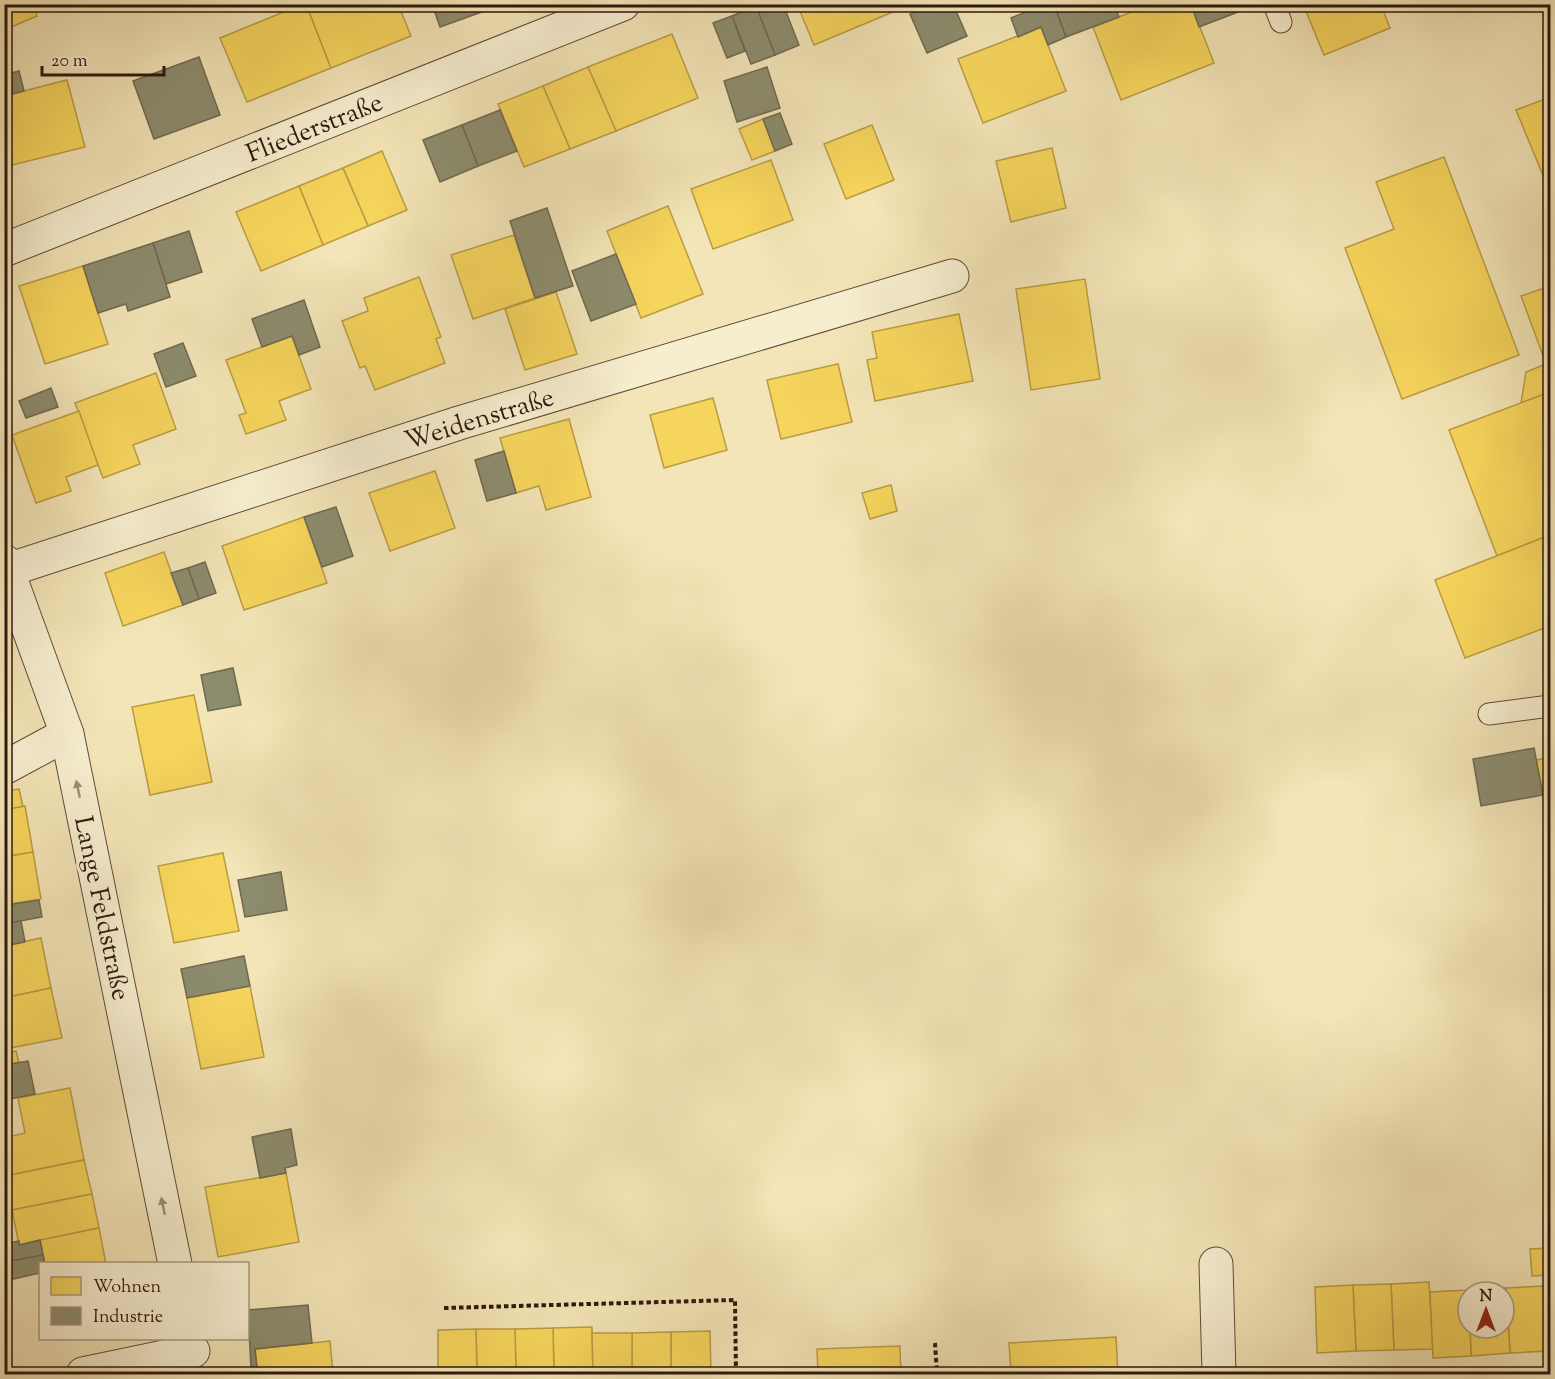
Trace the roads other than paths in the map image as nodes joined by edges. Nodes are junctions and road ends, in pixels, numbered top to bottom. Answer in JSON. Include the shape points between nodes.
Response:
{"nodes":[{"id":1,"x":623,"y":4,"type":"edge"},
{"id":2,"x":4,"y":250,"type":"edge"},
{"id":3,"x":952,"y":276,"type":"dead end"},
{"id":4,"x":6,"y":565,"type":"edge"},
{"id":5,"x":1551,"y":706,"type":"edge"},
{"id":6,"x":1490,"y":714,"type":"dead end"},
{"id":7,"x":67,"y":734,"type":"junction"},
{"id":8,"x":4,"y":768,"type":"edge"},
{"id":9,"x":175,"y":1262,"type":"edge"},
{"id":10,"x":1216,"y":1264,"type":"dead end"},
{"id":11,"x":194,"y":1355,"type":"edge"},
{"id":12,"x":83,"y":1374,"type":"edge"},
{"id":13,"x":1218,"y":1374,"type":"edge"}],
"edges":[{"from":1,"to":2,"type":"street","name":"Fliederstraße"},
{"from":3,"to":4,"type":"street","name":"Weidenstraße","via":[[459,423]]},
{"from":4,"to":7,"type":"street","name":"Lange Feldstraße"},
{"from":5,"to":6,"type":"lane"},
{"from":7,"to":8,"type":"street"},
{"from":9,"to":7,"type":"street","name":"Lange Feldstraße","one_way":true},
{"from":10,"to":13,"type":"street"},
{"from":11,"to":12,"type":"street"}]}
